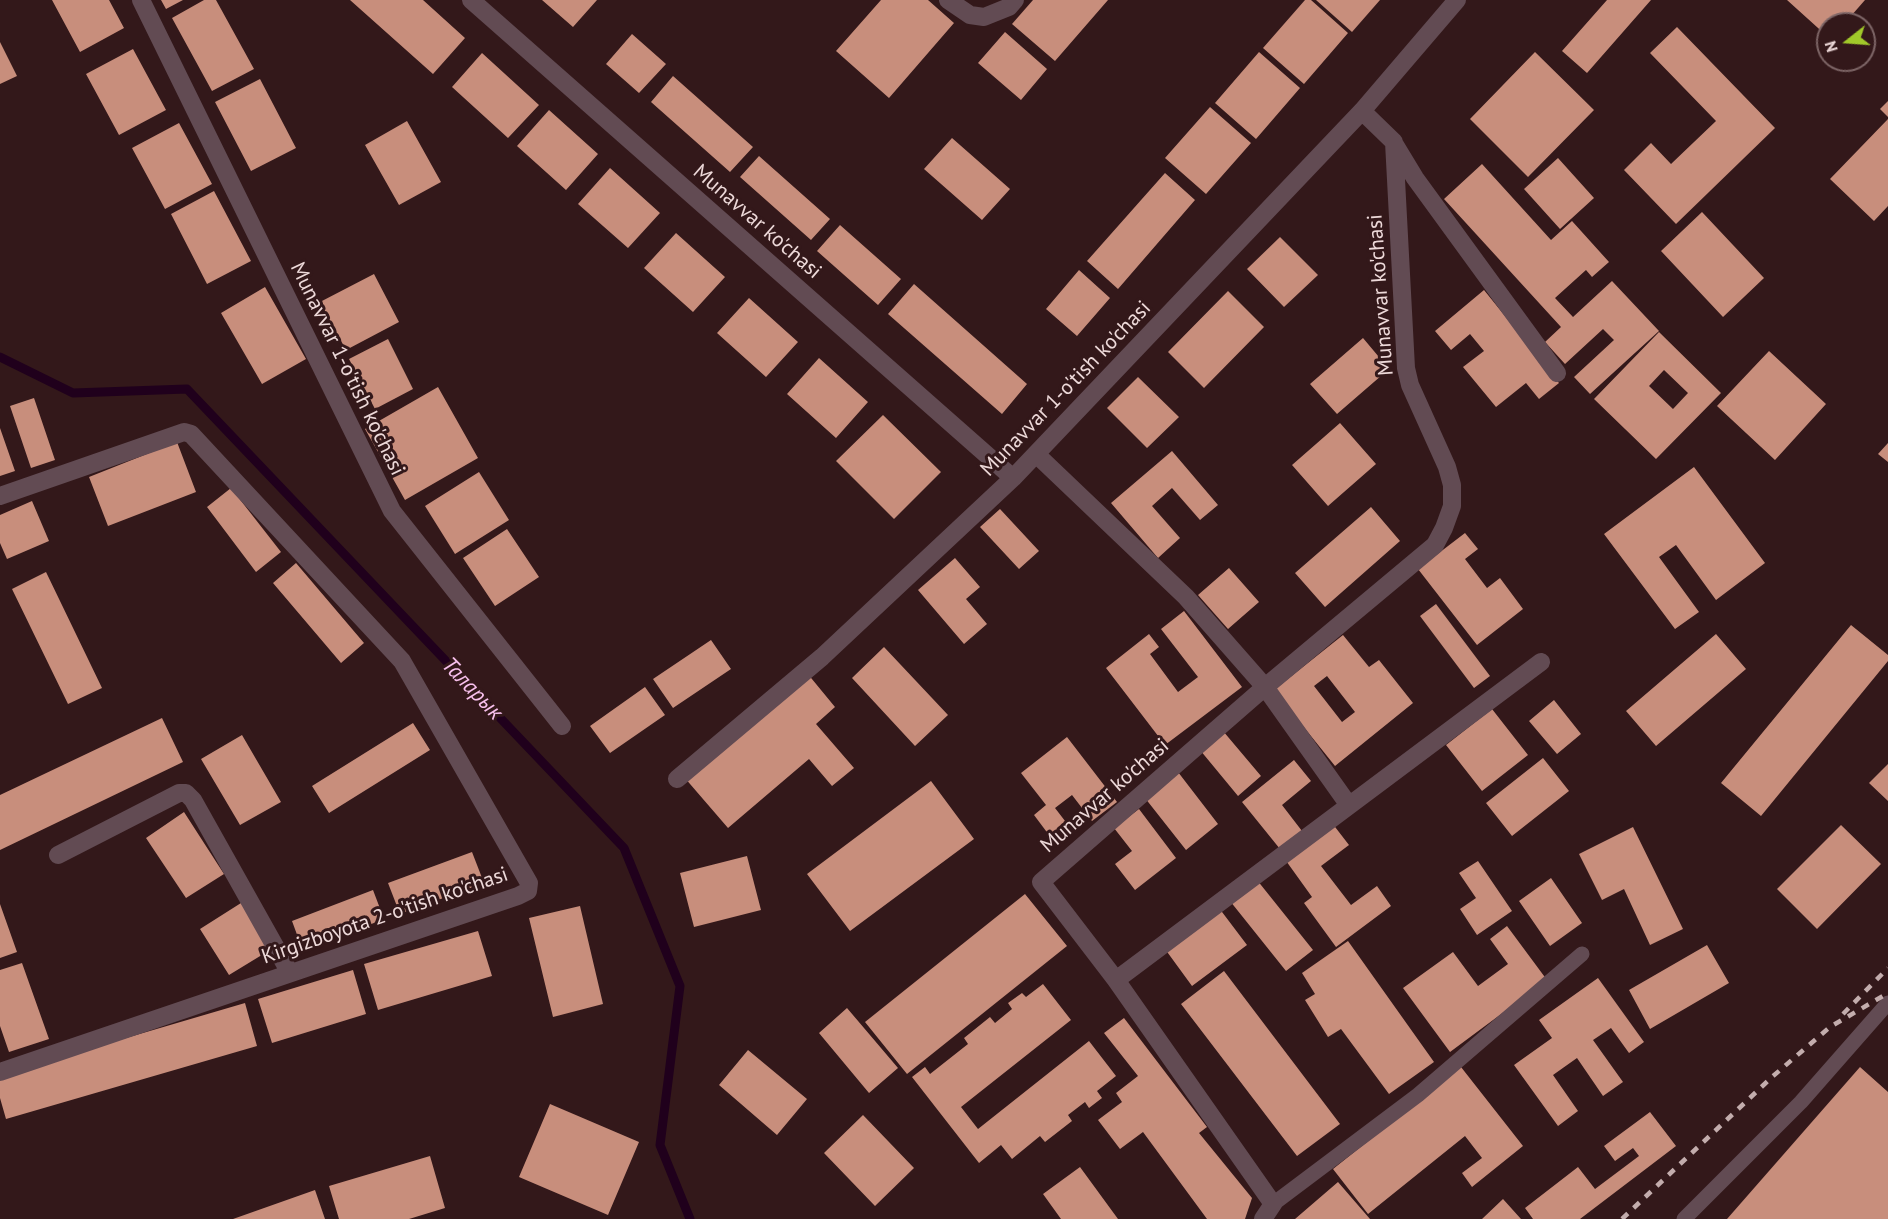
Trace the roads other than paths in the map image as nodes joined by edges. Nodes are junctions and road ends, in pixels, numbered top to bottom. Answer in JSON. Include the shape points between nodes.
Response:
{"nodes":[{"id":1,"x":141,"y":0,"type":"edge"},
{"id":2,"x":471,"y":0,"type":"edge"},
{"id":3,"x":948,"y":0,"type":"edge"},
{"id":4,"x":1015,"y":0,"type":"edge"},
{"id":5,"x":1457,"y":0,"type":"edge"},
{"id":6,"x":1362,"y":111,"type":"junction"},
{"id":7,"x":1394,"y":142,"type":"junction"},
{"id":8,"x":1557,"y":373,"type":"dead end"},
{"id":9,"x":1036,"y":454,"type":"junction"},
{"id":10,"x":1013,"y":478,"type":"junction"},
{"id":11,"x":0,"y":496,"type":"edge"},
{"id":12,"x":1541,"y":662,"type":"dead end"},
{"id":13,"x":1265,"y":687,"type":"junction"},
{"id":14,"x":562,"y":726,"type":"dead end"},
{"id":15,"x":677,"y":779,"type":"dead end"},
{"id":16,"x":1348,"y":804,"type":"junction"},
{"id":17,"x":58,"y":855,"type":"dead end"},
{"id":18,"x":1582,"y":954,"type":"dead end"},
{"id":19,"x":290,"y":973,"type":"junction"},
{"id":20,"x":1116,"y":980,"type":"junction"},
{"id":21,"x":1888,"y":1003,"type":"edge"},
{"id":22,"x":0,"y":1072,"type":"edge"},
{"id":23,"x":1268,"y":1211,"type":"edge"},
{"id":24,"x":1684,"y":1219,"type":"edge"}],
"edges":[{"from":1,"to":14,"type":"street","name":"Munavvar 1-o'tish ko'chasi","via":[[392,511]]},
{"from":2,"to":10,"type":"street","name":"Munavvar ko'chasi"},
{"from":3,"to":4,"type":"street","via":[[970,15],[984,17],[1009,7]]},
{"from":5,"to":6,"type":"street","name":"Munavvar 1-o'tish ko'chasi"},
{"from":6,"to":7,"type":"street"},
{"from":6,"to":9,"type":"street","name":"Munavvar 1-o'tish ko'chasi"},
{"from":7,"to":8,"type":"street","via":[[1415,178]]},
{"from":7,"to":13,"type":"street","name":"Munavvar ko'chasi","via":[[1406,368],[1447,467],[1452,506],[1435,545]]},
{"from":9,"to":10,"type":"street","name":"Munavvar 1-o'tish ko'chasi"},
{"from":9,"to":13,"type":"street","via":[[1186,597]]},
{"from":10,"to":15,"type":"street","name":"Munavvar 1-o'tish ko'chasi","via":[[822,657]]},
{"from":11,"to":19,"type":"street","name":"Kirgizboyota 2-o'tish ko'chasi","via":[[184,432],[191,434],[408,670],[529,883],[528,891]]},
{"from":12,"to":16,"type":"street"},
{"from":13,"to":16,"type":"street"},
{"from":13,"to":20,"type":"street","name":"Munavvar ko'chasi","via":[[1041,882]]},
{"from":16,"to":20,"type":"street"},
{"from":17,"to":19,"type":"street","via":[[179,793],[186,793],[194,800]]},
{"from":18,"to":23,"type":"lane","name":"Munavvar ko'chasi","via":[[1418,1095]]},
{"from":19,"to":22,"type":"street","name":"Kirgizboyota 2-o'tish ko'chasi"},
{"from":20,"to":23,"type":"street","name":"Munavvar ko'chasi"},
{"from":21,"to":24,"type":"lane","via":[[1801,1102]]}]}
